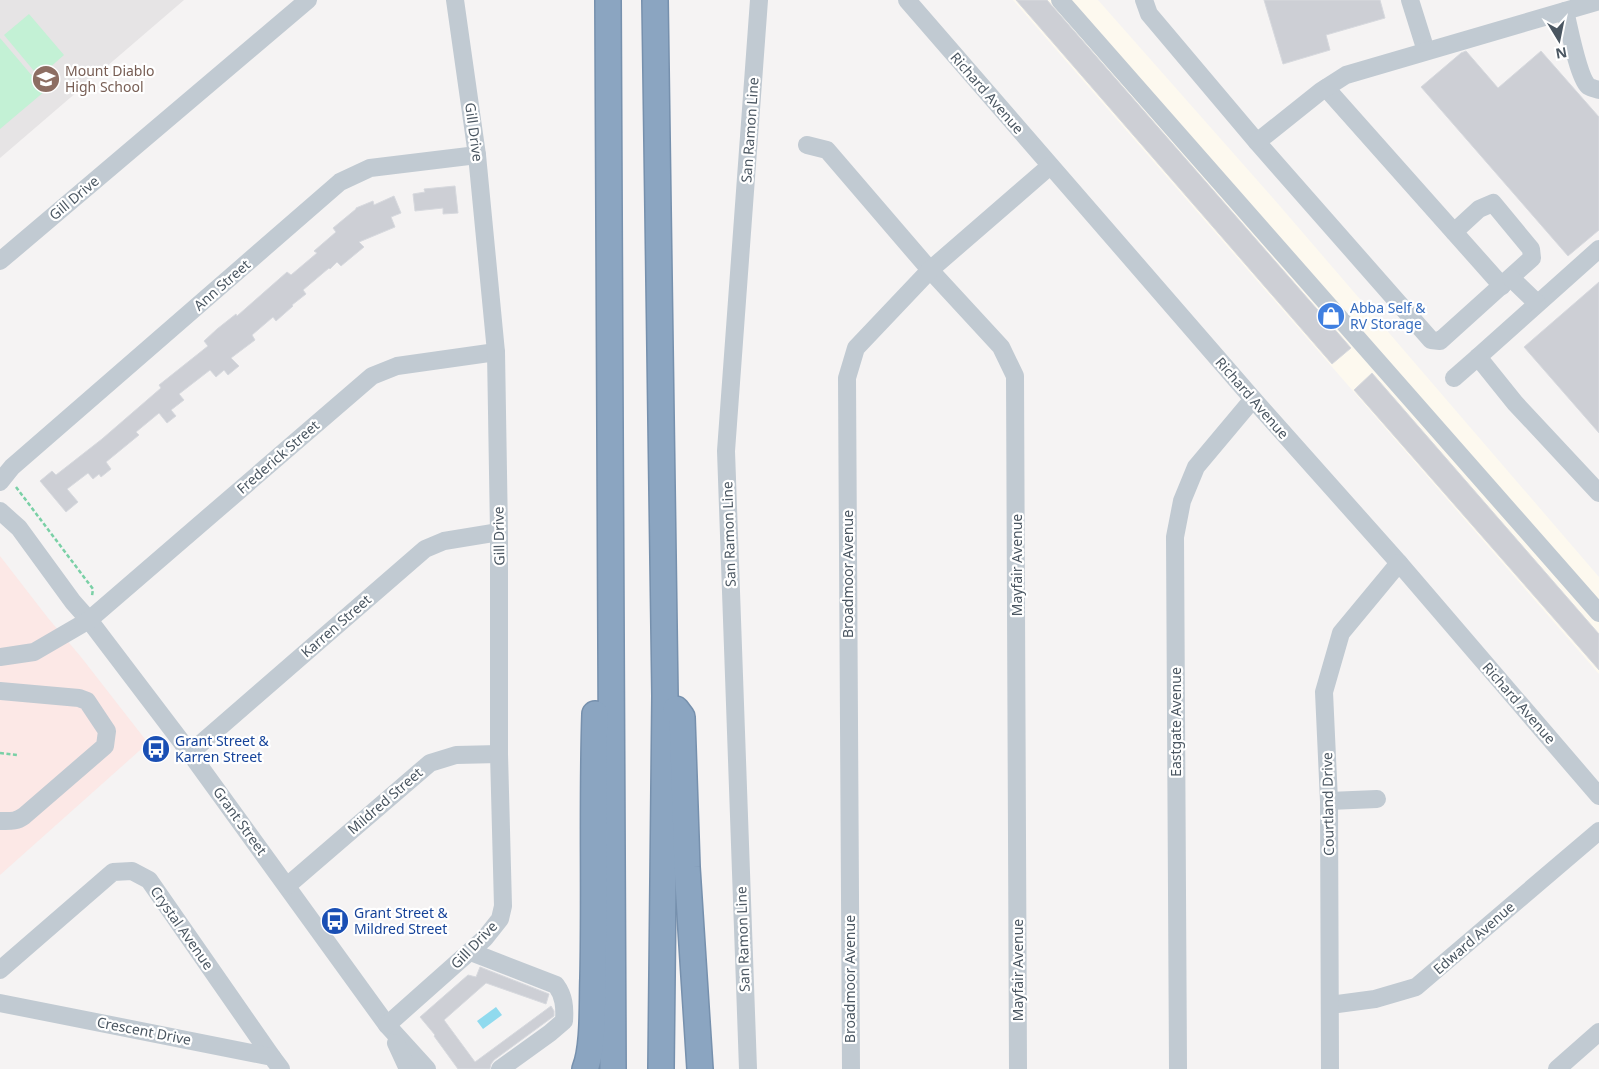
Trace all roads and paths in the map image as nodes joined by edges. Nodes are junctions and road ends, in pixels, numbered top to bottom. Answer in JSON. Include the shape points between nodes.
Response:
{"nodes":[{"id":1,"x":308,"y":0,"type":"edge"},
{"id":2,"x":455,"y":0,"type":"edge"},
{"id":3,"x":608,"y":0,"type":"edge"},
{"id":4,"x":759,"y":0,"type":"edge"},
{"id":5,"x":907,"y":0,"type":"edge"},
{"id":6,"x":1060,"y":0,"type":"edge"},
{"id":7,"x":1144,"y":0,"type":"edge"},
{"id":8,"x":1410,"y":0,"type":"edge"},
{"id":9,"x":1599,"y":1,"type":"edge"},
{"id":10,"x":657,"y":3,"type":"edge"},
{"id":11,"x":1565,"y":11,"type":"junction"},
{"id":12,"x":1426,"y":52,"type":"junction"},
{"id":13,"x":1326,"y":88,"type":"junction"},
{"id":14,"x":1599,"y":90,"type":"edge"},
{"id":15,"x":1257,"y":142,"type":"junction"},
{"id":16,"x":807,"y":145,"type":"dead end"},
{"id":17,"x":477,"y":155,"type":"junction"},
{"id":18,"x":1050,"y":166,"type":"junction"},
{"id":19,"x":1454,"y":232,"type":"junction"},
{"id":20,"x":1599,"y":248,"type":"edge"},
{"id":21,"x":0,"y":261,"type":"edge"},
{"id":22,"x":930,"y":270,"type":"junction"},
{"id":23,"x":1506,"y":282,"type":"junction"},
{"id":24,"x":1537,"y":303,"type":"junction"},
{"id":25,"x":496,"y":352,"type":"junction"},
{"id":26,"x":1478,"y":358,"type":"junction"},
{"id":27,"x":1454,"y":378,"type":"dead end"},
{"id":28,"x":1253,"y":399,"type":"junction"},
{"id":29,"x":0,"y":482,"type":"edge"},
{"id":30,"x":17,"y":488,"type":"dead end"},
{"id":31,"x":1599,"y":493,"type":"edge"},
{"id":32,"x":0,"y":510,"type":"edge"},
{"id":33,"x":499,"y":532,"type":"junction"},
{"id":34,"x":611,"y":549,"type":"junction"},
{"id":35,"x":1399,"y":563,"type":"junction"},
{"id":36,"x":1599,"y":613,"type":"edge"},
{"id":37,"x":89,"y":620,"type":"junction"},
{"id":38,"x":0,"y":657,"type":"edge"},
{"id":39,"x":0,"y":691,"type":"edge"},
{"id":40,"x":665,"y":696,"type":"junction"},
{"id":41,"x":0,"y":753,"type":"edge"},
{"id":42,"x":190,"y":753,"type":"junction"},
{"id":43,"x":500,"y":754,"type":"junction"},
{"id":44,"x":18,"y":755,"type":"dead end"},
{"id":45,"x":1599,"y":796,"type":"edge"},
{"id":46,"x":1377,"y":799,"type":"dead end"},
{"id":47,"x":1329,"y":801,"type":"junction"},
{"id":48,"x":0,"y":821,"type":"edge"},
{"id":49,"x":1599,"y":831,"type":"edge"},
{"id":50,"x":287,"y":886,"type":"junction"},
{"id":51,"x":471,"y":952,"type":"junction"},
{"id":52,"x":0,"y":970,"type":"edge"},
{"id":53,"x":0,"y":1003,"type":"edge"},
{"id":54,"x":1330,"y":1005,"type":"junction"},
{"id":55,"x":387,"y":1025,"type":"junction"},
{"id":56,"x":1599,"y":1032,"type":"edge"},
{"id":57,"x":277,"y":1063,"type":"edge"},
{"id":58,"x":408,"y":1069,"type":"edge"},
{"id":59,"x":427,"y":1069,"type":"edge"},
{"id":60,"x":500,"y":1069,"type":"edge"},
{"id":61,"x":585,"y":1069,"type":"edge"},
{"id":62,"x":613,"y":1069,"type":"edge"},
{"id":63,"x":661,"y":1069,"type":"edge"},
{"id":64,"x":700,"y":1069,"type":"edge"},
{"id":65,"x":748,"y":1069,"type":"edge"},
{"id":66,"x":851,"y":1069,"type":"edge"},
{"id":67,"x":1018,"y":1069,"type":"edge"},
{"id":68,"x":1178,"y":1069,"type":"edge"},
{"id":69,"x":1330,"y":1069,"type":"edge"},
{"id":70,"x":1557,"y":1069,"type":"edge"}],
"edges":[{"from":1,"to":21,"type":"street","name":"Gill Drive"},
{"from":2,"to":17,"type":"street","name":"Gill Drive"},
{"from":3,"to":34,"type":"highway"},
{"from":4,"to":65,"type":"street","name":"San Ramon Line","via":[[726,451]]},
{"from":5,"to":18,"type":"street","name":"Richard Avenue"},
{"from":6,"to":36,"type":"street"},
{"from":7,"to":15,"type":"street","via":[[1149,14]]},
{"from":8,"to":12,"type":"street"},
{"from":9,"to":11,"type":"street"},
{"from":10,"to":40,"type":"highway"},
{"from":11,"to":12,"type":"street"},
{"from":11,"to":14,"type":"street","via":[[1582,73],[1588,86]]},
{"from":12,"to":13,"type":"street","via":[[1346,75]]},
{"from":13,"to":15,"type":"street"},
{"from":13,"to":19,"type":"street"},
{"from":15,"to":23,"type":"street","via":[[1431,340],[1440,341]]},
{"from":16,"to":22,"type":"street","name":"Mayfair Avenue","via":[[827,150]]},
{"from":17,"to":25,"type":"street","name":"Gill Drive"},
{"from":17,"to":29,"type":"street","name":"Ann Street","via":[[370,168],[340,182],[15,464]]},
{"from":18,"to":22,"type":"street","name":"Broadmoor Avenue"},
{"from":18,"to":28,"type":"street","name":"Richard Avenue"},
{"from":19,"to":23,"type":"street"},
{"from":19,"to":23,"type":"street","via":[[1479,209],[1493,203],[1531,249],[1532,258]]},
{"from":20,"to":24,"type":"street"},
{"from":22,"to":66,"type":"street","name":"Broadmoor Avenue","via":[[856,348],[847,378]]},
{"from":22,"to":67,"type":"street","name":"Mayfair Avenue","via":[[1001,347],[1016,376]]},
{"from":23,"to":24,"type":"street"},
{"from":24,"to":26,"type":"street"},
{"from":25,"to":33,"type":"street","name":"Gill Drive"},
{"from":25,"to":37,"type":"street","name":"Frederick Street","via":[[397,366],[372,376]]},
{"from":26,"to":27,"type":"street"},
{"from":26,"to":31,"type":"street"},
{"from":28,"to":35,"type":"street","name":"Richard Avenue"},
{"from":28,"to":68,"type":"street","name":"Eastgate Avenue","via":[[1196,467],[1182,501],[1175,537]]},
{"from":30,"to":37,"type":"path","via":[[92,588]]},
{"from":32,"to":37,"type":"street","name":"Grant Street","via":[[19,528]]},
{"from":33,"to":42,"type":"street","name":"Karren Street","via":[[444,541],[425,549]]},
{"from":33,"to":43,"type":"street","name":"Gill Drive"},
{"from":34,"to":61,"type":"highway","via":[[601,577],[594,768],[592,1034]]},
{"from":34,"to":62,"type":"highway"},
{"from":35,"to":45,"type":"street","name":"Richard Avenue"},
{"from":35,"to":47,"type":"street","name":"Courtland Drive","via":[[1341,633],[1324,692]]},
{"from":37,"to":38,"type":"street","name":"Frederick Street","via":[[34,652]]},
{"from":37,"to":42,"type":"street","name":"Grant Street"},
{"from":39,"to":48,"type":"street","via":[[79,698],[87,701],[107,731],[105,746],[24,816],[12,822]]},
{"from":40,"to":63,"type":"highway"},
{"from":40,"to":64,"type":"highway","via":[[682,717],[687,866]]},
{"from":41,"to":44,"type":"path"},
{"from":42,"to":50,"type":"street","name":"Grant Street"},
{"from":43,"to":50,"type":"street","name":"Mildred Street","via":[[456,755],[430,763]]},
{"from":43,"to":51,"type":"street","name":"Gill Drive","via":[[503,906],[500,919]]},
{"from":46,"to":47,"type":"street"},
{"from":47,"to":54,"type":"street","name":"Courtland Drive"},
{"from":49,"to":54,"type":"street","name":"Edward Avenue","via":[[1416,987],[1375,999]]},
{"from":50,"to":55,"type":"street","name":"Grant Street"},
{"from":51,"to":55,"type":"street","name":"Gill Drive"},
{"from":51,"to":60,"type":"street","via":[[556,985],[562,993],[564,1021]]},
{"from":52,"to":57,"type":"street","name":"Crystal Avenue","via":[[113,872],[132,871],[149,880]]},
{"from":53,"to":57,"type":"street","name":"Crescent Drive"},
{"from":54,"to":69,"type":"street","name":"Courtland Drive"},
{"from":55,"to":58,"type":"street","name":"Grant Street"},
{"from":55,"to":59,"type":"street","name":"Grant Street"},
{"from":56,"to":70,"type":"street"}]}
